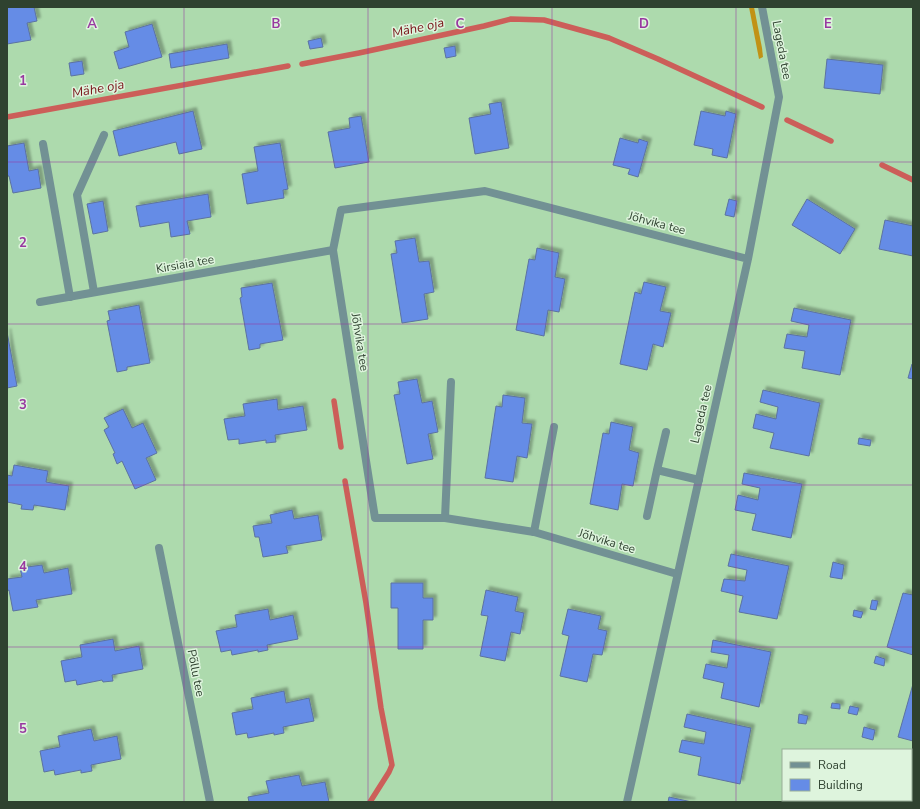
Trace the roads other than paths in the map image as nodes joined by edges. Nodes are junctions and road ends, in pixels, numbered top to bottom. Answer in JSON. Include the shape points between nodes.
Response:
{"nodes":[{"id":1,"x":762,"y":7,"type":"edge"},
{"id":2,"x":104,"y":135,"type":"dead end"},
{"id":3,"x":43,"y":144,"type":"dead end"},
{"id":4,"x":333,"y":250,"type":"junction"},
{"id":5,"x":748,"y":259,"type":"junction"},
{"id":6,"x":94,"y":292,"type":"junction"},
{"id":7,"x":70,"y":297,"type":"junction"},
{"id":8,"x":40,"y":302,"type":"dead end"},
{"id":9,"x":451,"y":382,"type":"dead end"},
{"id":10,"x":554,"y":427,"type":"dead end"},
{"id":11,"x":666,"y":432,"type":"dead end"},
{"id":12,"x":657,"y":470,"type":"junction"},
{"id":13,"x":699,"y":480,"type":"junction"},
{"id":14,"x":647,"y":516,"type":"dead end"},
{"id":15,"x":445,"y":518,"type":"junction"},
{"id":16,"x":534,"y":532,"type":"junction"},
{"id":17,"x":159,"y":548,"type":"dead end"},
{"id":18,"x":678,"y":574,"type":"junction"},
{"id":19,"x":210,"y":802,"type":"edge"},
{"id":20,"x":627,"y":802,"type":"edge"}],
"edges":[{"from":1,"to":5,"type":"street","name":"Lageda tee","via":[[779,97]]},
{"from":2,"to":6,"type":"street","via":[[77,195]]},
{"from":3,"to":7,"type":"street"},
{"from":4,"to":5,"type":"street","name":"Jõhvika tee","via":[[340,210],[485,191]]},
{"from":4,"to":6,"type":"street","name":"Kirsiaia tee"},
{"from":4,"to":15,"type":"street","name":"Jõhvika tee","via":[[375,518]]},
{"from":5,"to":13,"type":"street","name":"Lageda tee"},
{"from":6,"to":7,"type":"street","name":"Kirsiaia tee"},
{"from":7,"to":8,"type":"street","name":"Kirsiaia tee"},
{"from":9,"to":15,"type":"street"},
{"from":10,"to":16,"type":"street"},
{"from":11,"to":12,"type":"street"},
{"from":12,"to":13,"type":"street"},
{"from":12,"to":14,"type":"street"},
{"from":13,"to":18,"type":"street","name":"Lageda tee"},
{"from":15,"to":16,"type":"street","name":"Jõhvika tee"},
{"from":16,"to":18,"type":"street","name":"Jõhvika tee"},
{"from":17,"to":19,"type":"street","name":"Põllu tee"},
{"from":18,"to":20,"type":"street"}]}
